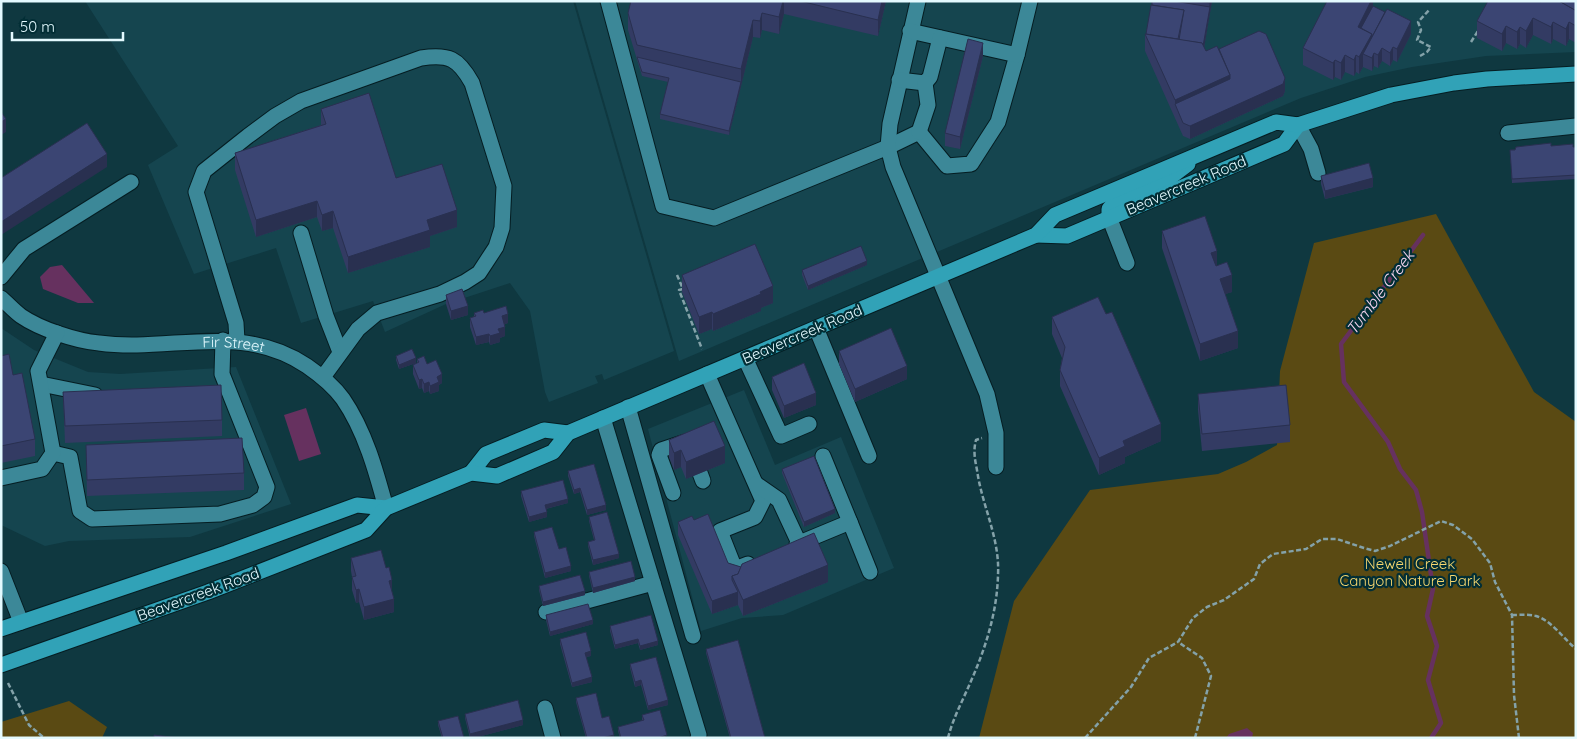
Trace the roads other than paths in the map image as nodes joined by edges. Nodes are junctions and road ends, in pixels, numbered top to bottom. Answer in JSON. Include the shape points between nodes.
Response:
{"nodes":[{"id":1,"x":608,"y":1,"type":"edge"},
{"id":2,"x":918,"y":1,"type":"edge"},
{"id":3,"x":1030,"y":1,"type":"edge"},
{"id":4,"x":910,"y":31,"type":"junction"},
{"id":5,"x":940,"y":38,"type":"junction"},
{"id":6,"x":1018,"y":55,"type":"junction"},
{"id":7,"x":1576,"y":74,"type":"edge"},
{"id":8,"x":899,"y":80,"type":"junction"},
{"id":9,"x":925,"y":83,"type":"junction"},
{"id":10,"x":1298,"y":125,"type":"junction"},
{"id":11,"x":1576,"y":126,"type":"edge"},
{"id":12,"x":919,"y":132,"type":"junction"},
{"id":13,"x":1508,"y":133,"type":"dead end"},
{"id":14,"x":888,"y":147,"type":"junction"},
{"id":15,"x":1206,"y":151,"type":"junction"},
{"id":16,"x":1318,"y":173,"type":"dead end"},
{"id":17,"x":131,"y":182,"type":"dead end"},
{"id":18,"x":1109,"y":217,"type":"junction"},
{"id":19,"x":301,"y":233,"type":"dead end"},
{"id":20,"x":1036,"y":235,"type":"junction"},
{"id":21,"x":1127,"y":262,"type":"dead end"},
{"id":22,"x":939,"y":276,"type":"junction"},
{"id":23,"x":1,"y":277,"type":"edge"},
{"id":24,"x":1,"y":298,"type":"edge"},
{"id":25,"x":816,"y":328,"type":"junction"},
{"id":26,"x":57,"y":333,"type":"junction"},
{"id":27,"x":230,"y":340,"type":"junction"},
{"id":28,"x":340,"y":352,"type":"junction"},
{"id":29,"x":745,"y":358,"type":"junction"},
{"id":30,"x":707,"y":374,"type":"junction"},
{"id":31,"x":323,"y":376,"type":"junction"},
{"id":32,"x":41,"y":384,"type":"junction"},
{"id":33,"x":107,"y":398,"type":"edge"},
{"id":34,"x":628,"y":407,"type":"junction"},
{"id":35,"x":603,"y":418,"type":"junction"},
{"id":36,"x":809,"y":424,"type":"dead end"},
{"id":37,"x":568,"y":433,"type":"junction"},
{"id":38,"x":690,"y":448,"type":"edge"},
{"id":39,"x":53,"y":453,"type":"junction"},
{"id":40,"x":823,"y":456,"type":"dead end"},
{"id":41,"x":869,"y":456,"type":"dead end"},
{"id":42,"x":996,"y":467,"type":"dead end"},
{"id":43,"x":471,"y":473,"type":"junction"},
{"id":44,"x":1,"y":478,"type":"edge"},
{"id":45,"x":756,"y":484,"type":"junction"},
{"id":46,"x":673,"y":494,"type":"dead end"},
{"id":47,"x":386,"y":508,"type":"junction"},
{"id":48,"x":850,"y":522,"type":"junction"},
{"id":49,"x":799,"y":543,"type":"junction"},
{"id":50,"x":781,"y":551,"type":"edge"},
{"id":51,"x":762,"y":558,"type":"edge"},
{"id":52,"x":1,"y":571,"type":"edge"},
{"id":53,"x":870,"y":572,"type":"dead end"},
{"id":54,"x":653,"y":583,"type":"junction"},
{"id":55,"x":546,"y":612,"type":"dead end"},
{"id":56,"x":21,"y":622,"type":"junction"},
{"id":57,"x":1,"y":629,"type":"edge"},
{"id":58,"x":693,"y":636,"type":"dead end"},
{"id":59,"x":1,"y":665,"type":"edge"},
{"id":60,"x":545,"y":708,"type":"dead end"},
{"id":61,"x":553,"y":738,"type":"edge"},
{"id":62,"x":698,"y":738,"type":"edge"}],
"edges":[{"from":1,"to":14,"type":"street","via":[[662,206],[714,218]]},
{"from":2,"to":4,"type":"street"},
{"from":3,"to":6,"type":"street"},
{"from":4,"to":5,"type":"street"},
{"from":4,"to":8,"type":"street"},
{"from":5,"to":6,"type":"street"},
{"from":5,"to":9,"type":"street","via":[[930,77]]},
{"from":6,"to":12,"type":"street","via":[[998,122],[972,164],[948,166]]},
{"from":7,"to":10,"type":"main road","name":"Beavercreek Road","via":[[1454,83],[1391,95]]},
{"from":8,"to":9,"type":"street"},
{"from":8,"to":14,"type":"street"},
{"from":9,"to":12,"type":"street","via":[[928,105]]},
{"from":10,"to":15,"type":"main road","name":"Beavercreek Road","via":[[1276,122]]},
{"from":10,"to":16,"type":"street","via":[[1311,149]]},
{"from":10,"to":18,"type":"main road","name":"Beavercreek Road","via":[[1284,144]]},
{"from":11,"to":13,"type":"street"},
{"from":12,"to":14,"type":"street"},
{"from":14,"to":22,"type":"street","via":[[893,167]]},
{"from":15,"to":18,"type":"main road","via":[[1172,176],[1118,200],[1109,209]]},
{"from":15,"to":20,"type":"main road","name":"Beavercreek Road","via":[[1054,214]]},
{"from":17,"to":23,"type":"street","via":[[24,249]]},
{"from":18,"to":20,"type":"main road","name":"Beavercreek Road","via":[[1066,236]]},
{"from":18,"to":21,"type":"street"},
{"from":19,"to":28,"type":"street"},
{"from":20,"to":22,"type":"main road","name":"Beavercreek Road"},
{"from":22,"to":25,"type":"main road","name":"Beavercreek Road"},
{"from":22,"to":42,"type":"street","via":[[987,394],[996,433]]},
{"from":24,"to":26,"type":"street","name":"Fir Street","via":[[22,316]]},
{"from":25,"to":29,"type":"main road","name":"Beavercreek Road"},
{"from":25,"to":41,"type":"street"},
{"from":26,"to":27,"type":"street","name":"Fir Street","via":[[88,342],[116,345]]},
{"from":26,"to":32,"type":"street","via":[[38,371]]},
{"from":27,"to":28,"type":"street","via":[[236,323],[196,192],[204,171],[275,116],[301,101],[422,58],[441,56],[454,60],[472,83],[504,186],[502,228],[496,247],[479,273],[440,294],[377,313]]},
{"from":27,"to":31,"type":"street","name":"Fir Street","via":[[270,347]]},
{"from":27,"to":39,"type":"street","via":[[222,374],[244,443],[267,487],[264,498],[220,514],[92,519],[80,510],[75,456]]},
{"from":28,"to":31,"type":"street"},
{"from":29,"to":30,"type":"main road","name":"Beavercreek Road"},
{"from":29,"to":36,"type":"street","via":[[781,436]]},
{"from":30,"to":34,"type":"main road","name":"Beavercreek Road"},
{"from":30,"to":45,"type":"street"},
{"from":31,"to":47,"type":"street","name":"Fir Street","via":[[358,424]]},
{"from":32,"to":33,"type":"street"},
{"from":32,"to":39,"type":"street"},
{"from":34,"to":35,"type":"main road","name":"Beavercreek Road"},
{"from":34,"to":58,"type":"street"},
{"from":35,"to":37,"type":"main road","name":"Beavercreek Road"},
{"from":35,"to":54,"type":"street"},
{"from":37,"to":43,"type":"main road","name":"Beavercreek Road","via":[[552,452],[497,476]]},
{"from":37,"to":43,"type":"main road","name":"Beavercreek Road","via":[[544,430],[486,454]]},
{"from":38,"to":46,"type":"street","via":[[685,442],[661,450],[659,455]]},
{"from":39,"to":44,"type":"street","via":[[42,469]]},
{"from":40,"to":48,"type":"street"},
{"from":43,"to":47,"type":"main road","name":"Beavercreek Road"},
{"from":45,"to":49,"type":"street","via":[[779,500]]},
{"from":45,"to":51,"type":"street","via":[[764,502],[755,517],[720,531],[735,570]]},
{"from":47,"to":56,"type":"main road","name":"Beavercreek Road","via":[[357,505],[226,554]]},
{"from":47,"to":59,"type":"main road","name":"Beavercreek Road","via":[[366,530],[208,592]]},
{"from":48,"to":49,"type":"street"},
{"from":48,"to":53,"type":"street"},
{"from":49,"to":50,"type":"street"},
{"from":52,"to":56,"type":"street"},
{"from":54,"to":55,"type":"street"},
{"from":54,"to":62,"type":"street"},
{"from":56,"to":57,"type":"main road","name":"Beavercreek Road"},
{"from":60,"to":61,"type":"street"}]}
